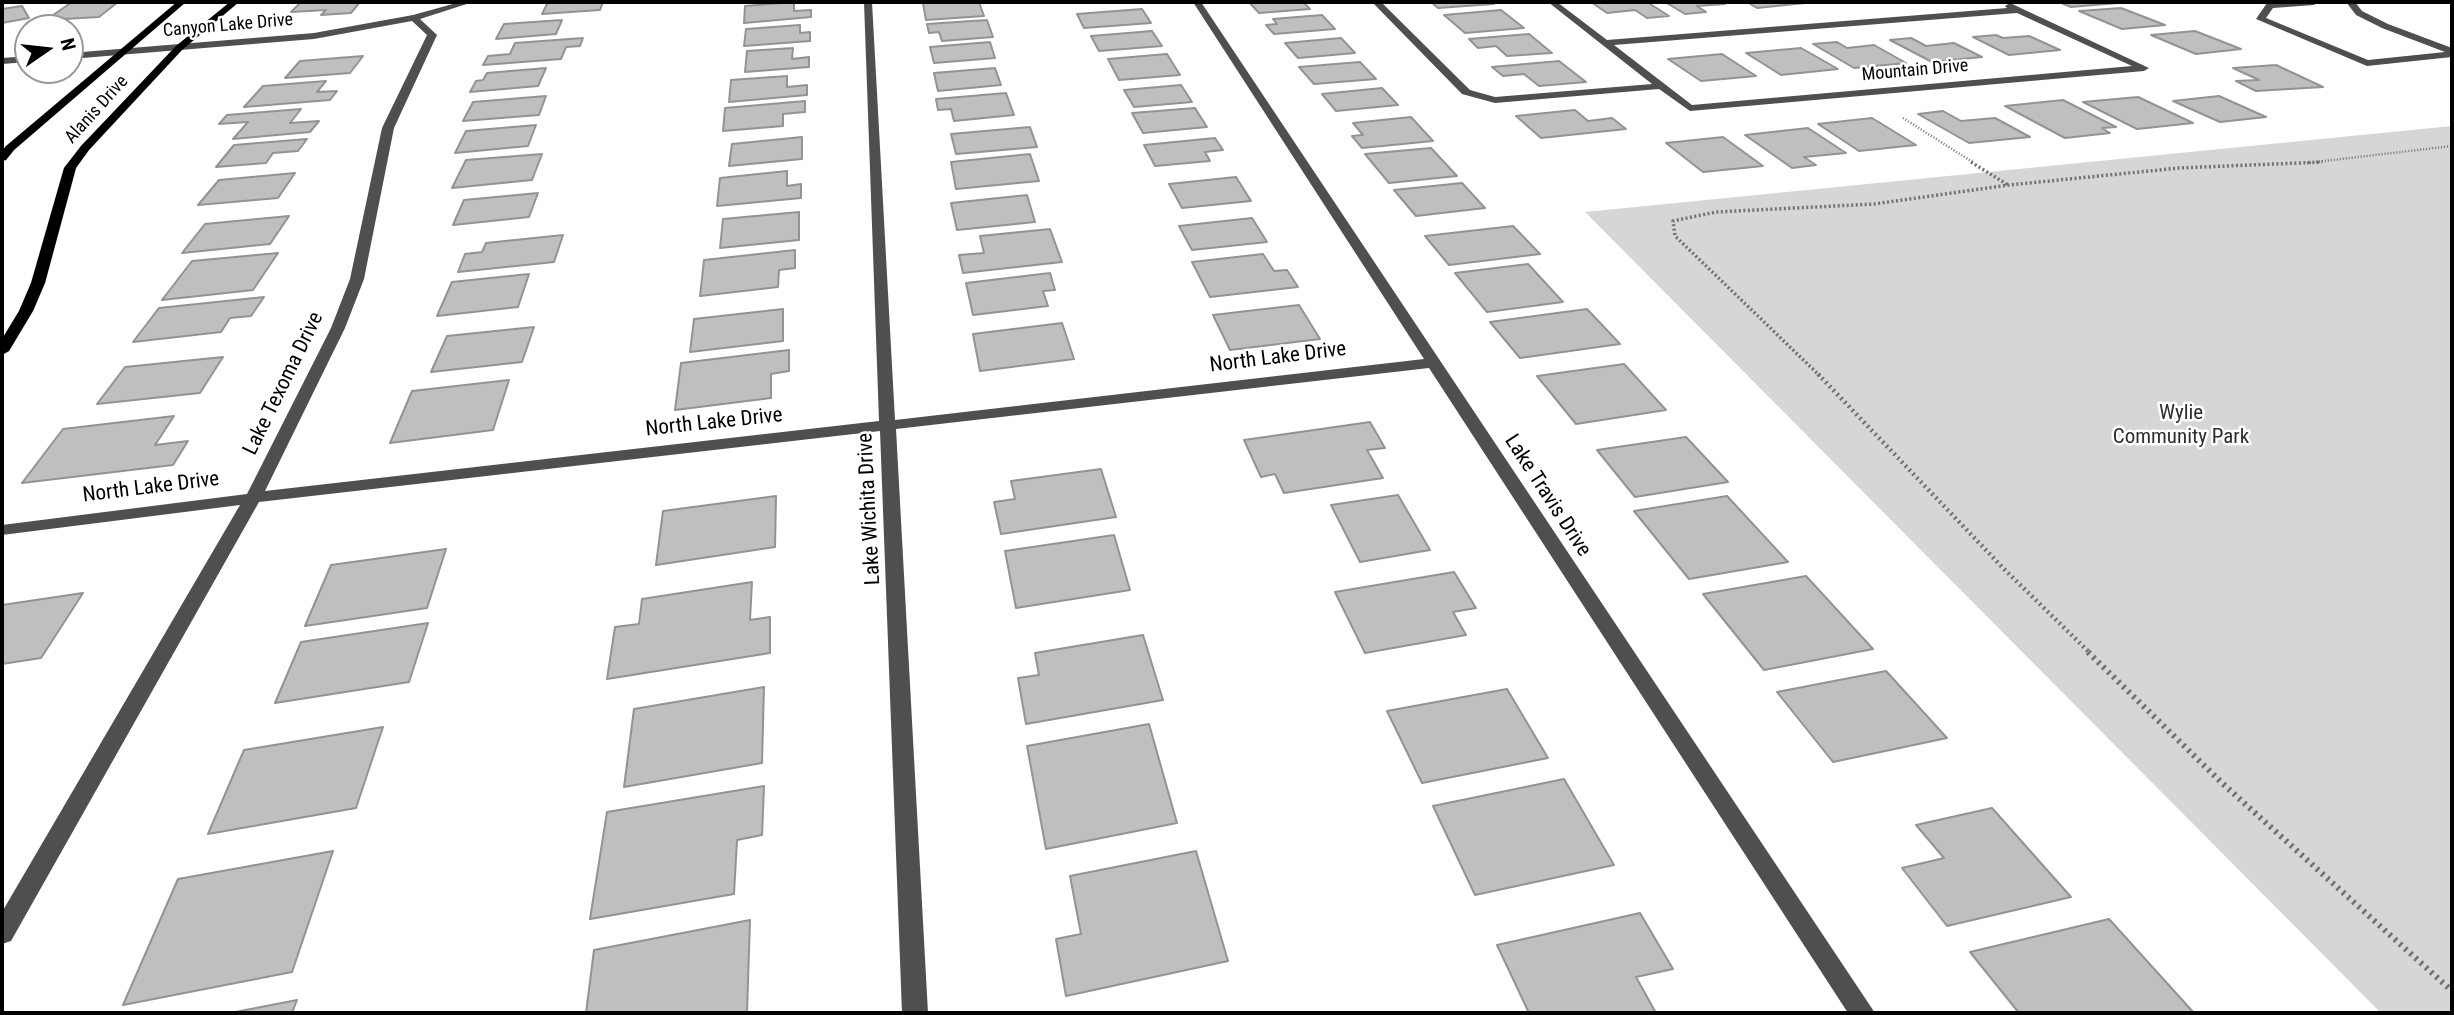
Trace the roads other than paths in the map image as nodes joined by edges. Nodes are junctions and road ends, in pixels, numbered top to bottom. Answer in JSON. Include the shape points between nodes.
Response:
{"nodes":[{"id":1,"x":183,"y":2,"type":"edge"},
{"id":2,"x":235,"y":2,"type":"edge"},
{"id":3,"x":469,"y":2,"type":"edge"},
{"id":4,"x":869,"y":2,"type":"edge"},
{"id":5,"x":1196,"y":2,"type":"edge"},
{"id":6,"x":1376,"y":2,"type":"edge"},
{"id":7,"x":1552,"y":2,"type":"edge"},
{"id":8,"x":2001,"y":2,"type":"edge"},
{"id":9,"x":2314,"y":2,"type":"edge"},
{"id":10,"x":2350,"y":2,"type":"edge"},
{"id":11,"x":2018,"y":10,"type":"junction"},
{"id":12,"x":414,"y":18,"type":"junction"},
{"id":13,"x":1605,"y":43,"type":"junction"},
{"id":14,"x":179,"y":48,"type":"junction"},
{"id":15,"x":2452,"y":52,"type":"edge"},
{"id":16,"x":121,"y":53,"type":"junction"},
{"id":17,"x":84,"y":56,"type":"edge"},
{"id":18,"x":1662,"y":86,"type":"junction"},
{"id":19,"x":2,"y":158,"type":"edge"},
{"id":20,"x":2,"y":351,"type":"edge"},
{"id":21,"x":1432,"y":363,"type":"junction"},
{"id":22,"x":889,"y":426,"type":"junction"},
{"id":23,"x":253,"y":498,"type":"junction"},
{"id":24,"x":2,"y":530,"type":"edge"},
{"id":25,"x":2,"y":934,"type":"edge"},
{"id":26,"x":915,"y":1013,"type":"edge"},
{"id":27,"x":1862,"y":1013,"type":"edge"}],
"edges":[{"from":1,"to":16,"type":"main road","name":"Alanis Drive"},
{"from":2,"to":14,"type":"main road","name":"Alanis Drive"},
{"from":3,"to":12,"type":"street","name":"Canyon Lake Drive"},
{"from":4,"to":22,"type":"street","name":"Lake Wichita Drive"},
{"from":5,"to":21,"type":"street","name":"Lake Travis Drive"},
{"from":6,"to":18,"type":"street","via":[[1466,92],[1495,100]]},
{"from":7,"to":13,"type":"street"},
{"from":8,"to":11,"type":"street"},
{"from":9,"to":15,"type":"street","via":[[2270,5],[2261,19],[2367,63]]},
{"from":10,"to":15,"type":"street","via":[[2359,13],[2385,26]]},
{"from":11,"to":13,"type":"street"},
{"from":11,"to":18,"type":"street","name":"Mountain Drive","via":[[2144,68],[1690,108]]},
{"from":12,"to":14,"type":"street","name":"Canyon Lake Drive","via":[[300,37]]},
{"from":12,"to":23,"type":"street","name":"Lake Texoma Drive","via":[[432,36],[388,128],[357,279],[338,328]]},
{"from":13,"to":18,"type":"street"},
{"from":14,"to":16,"type":"street","name":"Canyon Lake Drive"},
{"from":14,"to":20,"type":"main road","name":"Alanis Drive","via":[[71,168],[38,283]]},
{"from":16,"to":17,"type":"street","name":"Canyon Lake Drive"},
{"from":16,"to":19,"type":"main road","name":"Alanis Drive"},
{"from":21,"to":22,"type":"street","name":"North Lake Drive"},
{"from":21,"to":27,"type":"street","name":"Lake Travis Drive"},
{"from":22,"to":23,"type":"street","name":"North Lake Drive"},
{"from":22,"to":26,"type":"street","name":"Lake Wichita Drive"},
{"from":23,"to":24,"type":"street","name":"North Lake Drive"},
{"from":23,"to":25,"type":"street","name":"Lake Texoma Drive"}]}
